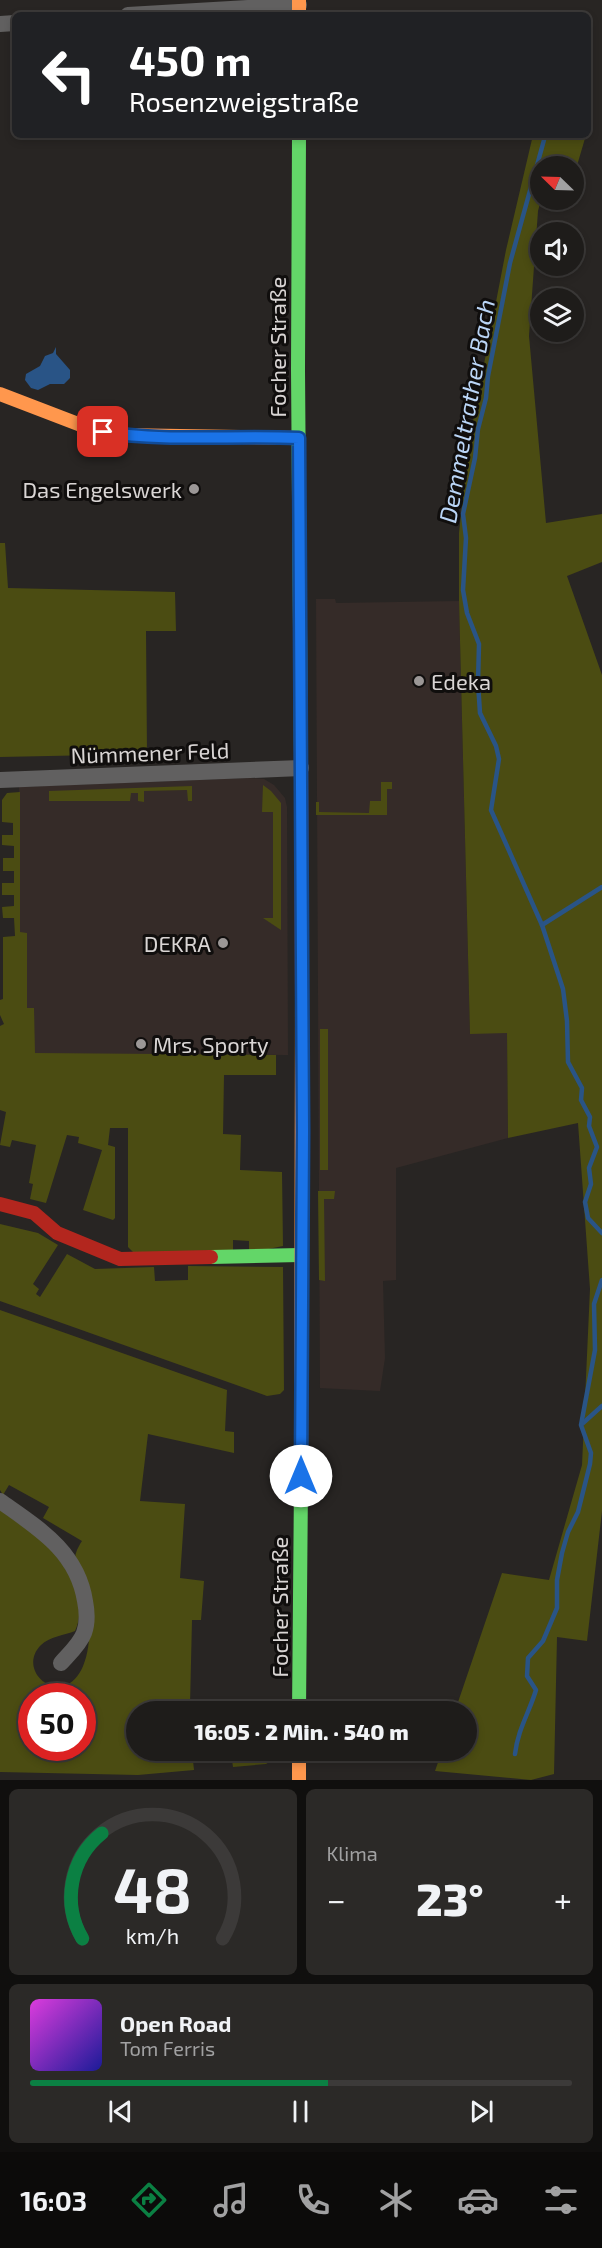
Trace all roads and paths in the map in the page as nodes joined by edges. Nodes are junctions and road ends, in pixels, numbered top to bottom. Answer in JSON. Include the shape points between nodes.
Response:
{"nodes":[{"id":1,"x":299,"y":7,"type":"edge"},
{"id":2,"x":192,"y":12,"type":"edge"},
{"id":3,"x":299,"y":138,"type":"edge"},
{"id":4,"x":0,"y":394,"type":"edge"},
{"id":5,"x":299,"y":438,"type":"junction"},
{"id":6,"x":302,"y":768,"type":"junction"},
{"id":7,"x":0,"y":780,"type":"edge"},
{"id":8,"x":0,"y":1204,"type":"edge"},
{"id":9,"x":300,"y":1255,"type":"junction"},
{"id":10,"x":0,"y":1501,"type":"edge"},
{"id":11,"x":61,"y":1663,"type":"dead end"},
{"id":12,"x":299,"y":1701,"type":"edge"},
{"id":13,"x":299,"y":1761,"type":"edge"},
{"id":14,"x":292,"y":1780,"type":"edge"},
{"id":15,"x":299,"y":1780,"type":"edge"},
{"id":16,"x":303,"y":1780,"type":"edge"}],
"edges":[{"from":1,"to":2,"type":"street"},
{"from":3,"to":5,"type":"main road","name":"Focher Straße"},
{"from":4,"to":5,"type":"main road","via":[[86,427],[120,435]]},
{"from":5,"to":6,"type":"main road","name":"Focher Straße"},
{"from":6,"to":7,"type":"street","name":"Nümmener Feld"},
{"from":6,"to":9,"type":"main road","name":"Focher Straße"},
{"from":8,"to":9,"type":"main road","via":[[34,1213],[57,1233],[120,1259]]},
{"from":9,"to":12,"type":"main road","name":"Focher Straße"},
{"from":10,"to":11,"type":"street","via":[[50,1537],[81,1582],[87,1606],[86,1625]]},
{"from":13,"to":15,"type":"main road"},
{"from":14,"to":15,"type":"street"},
{"from":15,"to":16,"type":"main road"}]}
